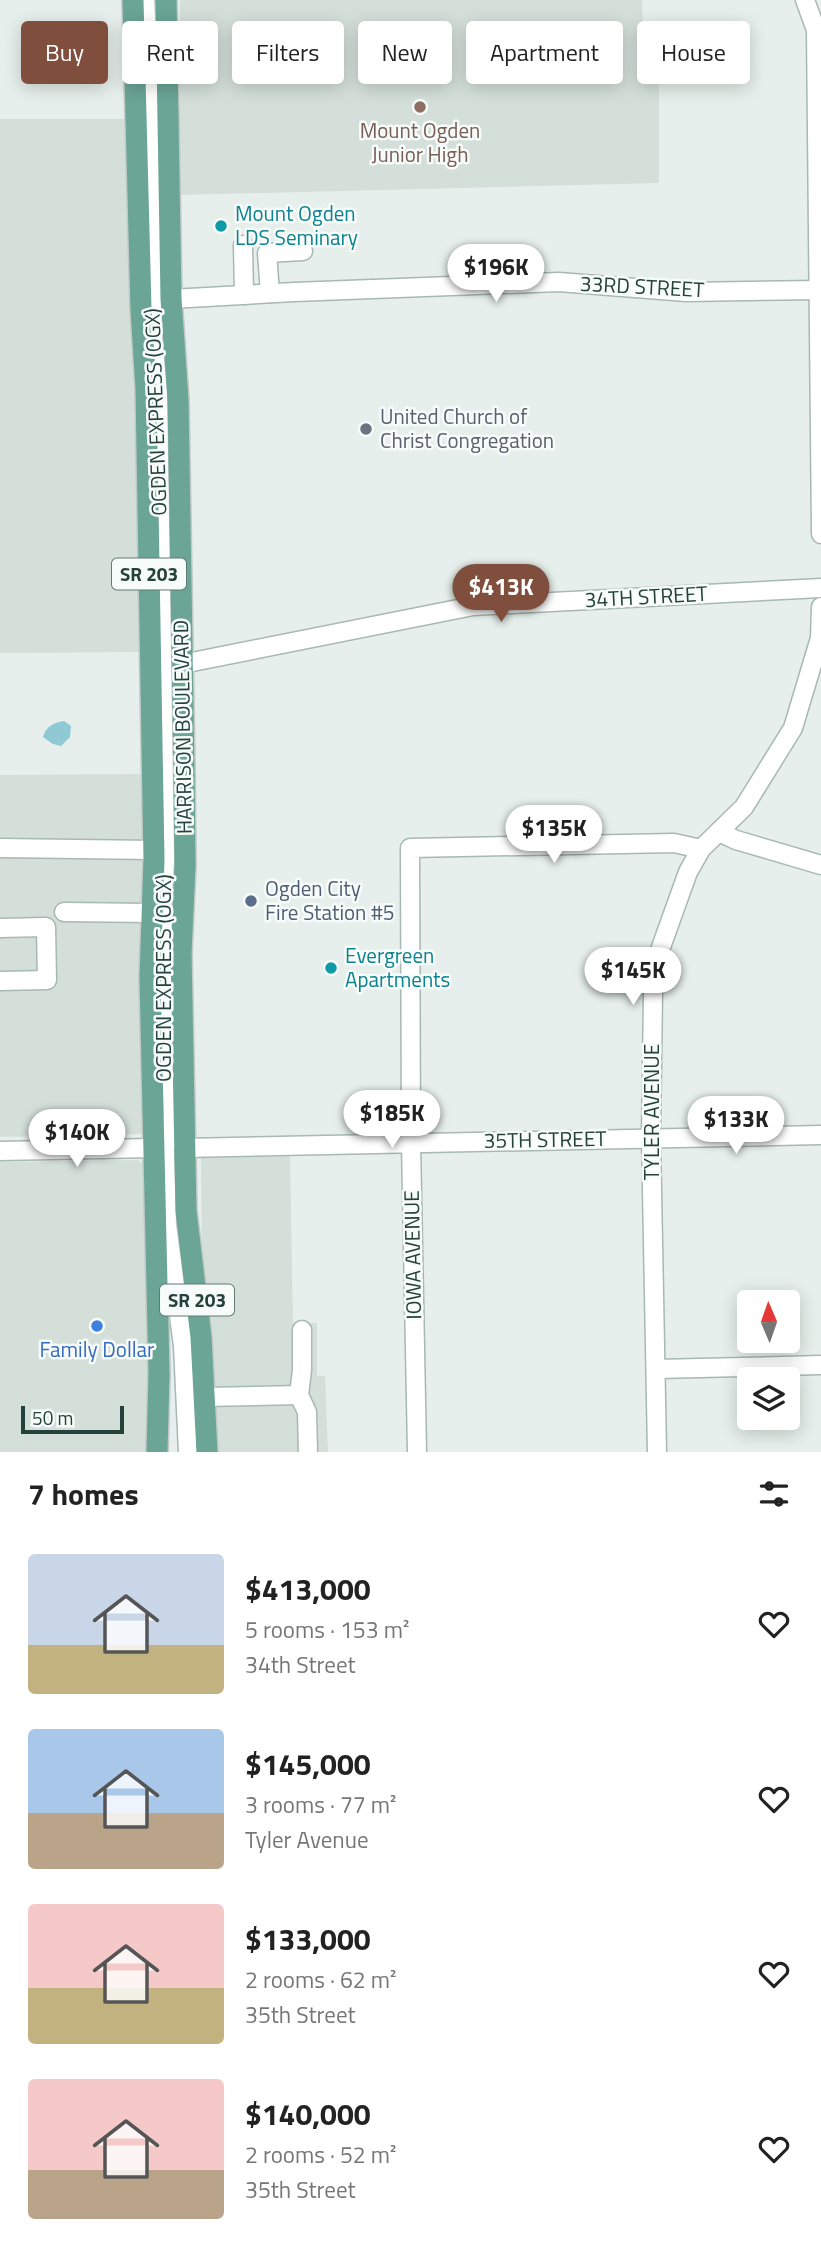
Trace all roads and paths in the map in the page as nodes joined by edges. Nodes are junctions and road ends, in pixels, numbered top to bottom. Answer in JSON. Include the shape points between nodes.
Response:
{"nodes":[{"id":1,"x":133,"y":0,"type":"edge"},
{"id":2,"x":145,"y":0,"type":"edge"},
{"id":3,"x":154,"y":0,"type":"edge"},
{"id":4,"x":166,"y":0,"type":"edge"},
{"id":5,"x":805,"y":0,"type":"edge"},
{"id":6,"x":819,"y":30,"type":"edge"},
{"id":7,"x":243,"y":245,"type":"dead end"},
{"id":8,"x":303,"y":251,"type":"dead end"},
{"id":9,"x":819,"y":290,"type":"junction"},
{"id":10,"x":270,"y":293,"type":"junction"},
{"id":11,"x":244,"y":295,"type":"junction"},
{"id":12,"x":171,"y":299,"type":"junction"},
{"id":13,"x":820,"y":410,"type":"edge"},
{"id":14,"x":821,"y":534,"type":"edge"},
{"id":15,"x":821,"y":588,"type":"edge"},
{"id":16,"x":821,"y":607,"type":"edge"},
{"id":17,"x":182,"y":664,"type":"junction"},
{"id":18,"x":719,"y":832,"type":"junction"},
{"id":19,"x":0,"y":848,"type":"edge"},
{"id":20,"x":701,"y":849,"type":"junction"},
{"id":21,"x":154,"y":850,"type":"junction"},
{"id":22,"x":821,"y":865,"type":"edge"},
{"id":23,"x":64,"y":912,"type":"dead end"},
{"id":24,"x":152,"y":913,"type":"junction"},
{"id":25,"x":0,"y":928,"type":"edge"},
{"id":26,"x":0,"y":981,"type":"edge"},
{"id":27,"x":821,"y":1135,"type":"edge"},
{"id":28,"x":651,"y":1137,"type":"junction"},
{"id":29,"x":411,"y":1143,"type":"junction"},
{"id":30,"x":153,"y":1148,"type":"junction"},
{"id":31,"x":184,"y":1148,"type":"junction"},
{"id":32,"x":0,"y":1151,"type":"edge"},
{"id":33,"x":302,"y":1330,"type":"dead end"},
{"id":34,"x":821,"y":1365,"type":"edge"},
{"id":35,"x":657,"y":1369,"type":"junction"},
{"id":36,"x":299,"y":1395,"type":"junction"},
{"id":37,"x":204,"y":1397,"type":"junction"},
{"id":38,"x":157,"y":1452,"type":"edge"},
{"id":39,"x":188,"y":1452,"type":"edge"},
{"id":40,"x":196,"y":1452,"type":"edge"},
{"id":41,"x":207,"y":1452,"type":"edge"},
{"id":42,"x":308,"y":1452,"type":"edge"},
{"id":43,"x":417,"y":1452,"type":"edge"},
{"id":44,"x":657,"y":1452,"type":"edge"}],
"edges":[{"from":1,"to":21,"type":"main road","name":"HARRISON BOULEVARD","number":"SR 203"},
{"from":2,"to":39,"type":"street","name":"OGDEN EXPRESS (OGX)","via":[[158,393],[165,859],[160,967],[166,1192],[183,1346]]},
{"from":3,"to":40,"type":"street","name":"OGDEN EXPRESS (OGX)","via":[[174,820],[169,961],[174,1190],[190,1328]]},
{"from":4,"to":12,"type":"main road","name":"HARRISON BOULEVARD","number":"SR 203"},
{"from":5,"to":6,"type":"street"},
{"from":6,"to":9,"type":"street"},
{"from":7,"to":11,"type":"street"},
{"from":8,"to":10,"type":"street","via":[[267,253]]},
{"from":9,"to":10,"type":"street","name":"33RD STREET","via":[[686,292],[559,282]]},
{"from":9,"to":13,"type":"street"},
{"from":10,"to":11,"type":"street","name":"33RD STREET"},
{"from":11,"to":12,"type":"street","name":"33RD STREET"},
{"from":12,"to":17,"type":"main road","name":"HARRISON BOULEVARD","number":"SR 203"},
{"from":13,"to":14,"type":"street"},
{"from":15,"to":17,"type":"street","name":"34TH STREET","via":[[473,606]]},
{"from":16,"to":18,"type":"street","name":"TYLER AVENUE","via":[[820,638],[793,728],[744,807]]},
{"from":17,"to":31,"type":"main road","name":"HARRISON BOULEVARD","number":"SR 203"},
{"from":18,"to":20,"type":"street","name":"TYLER AVENUE"},
{"from":18,"to":22,"type":"street"},
{"from":19,"to":21,"type":"street"},
{"from":20,"to":28,"type":"street","name":"TYLER AVENUE","via":[[660,950],[653,992]]},
{"from":20,"to":29,"type":"street","name":"IOWA AVENUE","via":[[674,843],[410,848]]},
{"from":21,"to":24,"type":"main road","name":"HARRISON BOULEVARD","number":"SR 203"},
{"from":23,"to":24,"type":"street"},
{"from":24,"to":30,"type":"main road","name":"HARRISON BOULEVARD","number":"SR 203"},
{"from":25,"to":26,"type":"street","via":[[46,927],[47,980]]},
{"from":27,"to":28,"type":"street","name":"35TH STREET"},
{"from":28,"to":29,"type":"street","name":"35TH STREET"},
{"from":28,"to":35,"type":"street","name":"TYLER AVENUE"},
{"from":29,"to":31,"type":"street","name":"35TH STREET"},
{"from":29,"to":43,"type":"street","name":"IOWA AVENUE"},
{"from":30,"to":32,"type":"street"},
{"from":30,"to":38,"type":"main road","name":"HARRISON BOULEVARD","number":"SR 203"},
{"from":31,"to":37,"type":"main road","name":"HARRISON BOULEVARD","number":"SR 203","via":[[187,1236],[199,1315]]},
{"from":33,"to":36,"type":"street"},
{"from":34,"to":35,"type":"street"},
{"from":35,"to":44,"type":"street","name":"TYLER AVENUE"},
{"from":36,"to":37,"type":"street"},
{"from":36,"to":42,"type":"street","via":[[307,1412]]},
{"from":37,"to":41,"type":"main road","name":"HARRISON BOULEVARD","number":"SR 203"}]}
